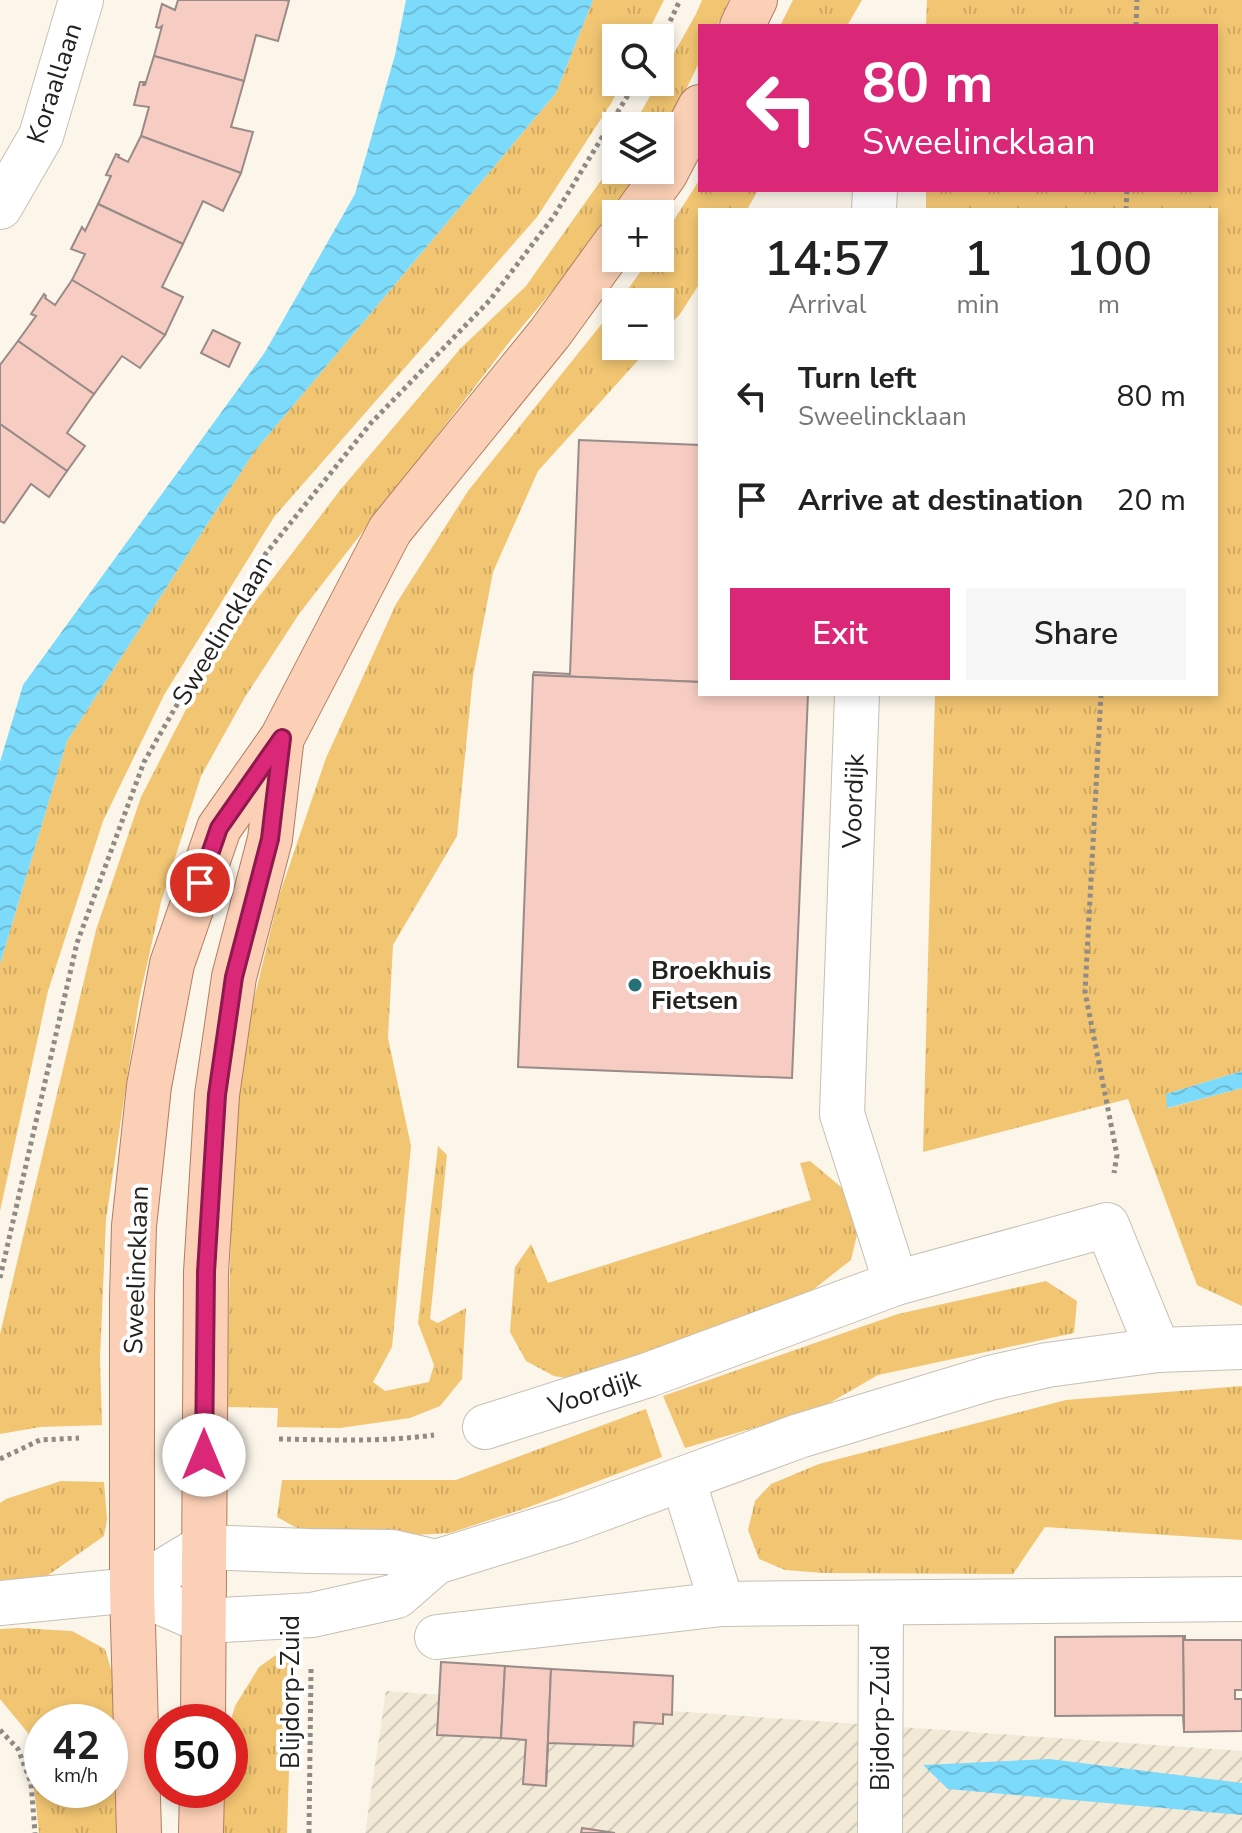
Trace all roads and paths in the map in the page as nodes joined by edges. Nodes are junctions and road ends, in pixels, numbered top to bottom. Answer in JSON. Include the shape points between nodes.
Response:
{"nodes":[{"id":1,"x":81,"y":0,"type":"edge"},
{"id":2,"x":680,"y":0,"type":"edge"},
{"id":3,"x":755,"y":0,"type":"edge"},
{"id":4,"x":1137,"y":0,"type":"edge"},
{"id":5,"x":669,"y":24,"type":"edge"},
{"id":6,"x":743,"y":24,"type":"edge"},
{"id":7,"x":1136,"y":24,"type":"edge"},
{"id":8,"x":627,"y":96,"type":"edge"},
{"id":9,"x":698,"y":111,"type":"edge"},
{"id":10,"x":646,"y":200,"type":"edge"},
{"id":11,"x":0,"y":207,"type":"edge"},
{"id":12,"x":602,"y":261,"type":"edge"},
{"id":13,"x":857,"y":696,"type":"edge"},
{"id":14,"x":1101,"y":696,"type":"edge"},
{"id":15,"x":282,"y":738,"type":"junction"},
{"id":16,"x":1107,"y":1225,"type":"junction"},
{"id":17,"x":0,"y":1278,"type":"edge"},
{"id":18,"x":896,"y":1283,"type":"junction"},
{"id":19,"x":1242,"y":1347,"type":"edge"},
{"id":20,"x":1158,"y":1350,"type":"junction"},
{"id":21,"x":485,"y":1427,"type":"joint"},
{"id":22,"x":82,"y":1438,"type":"dead end"},
{"id":23,"x":279,"y":1439,"type":"dead end"},
{"id":24,"x":0,"y":1459,"type":"edge"},
{"id":25,"x":683,"y":1480,"type":"junction"},
{"id":26,"x":203,"y":1547,"type":"junction"},
{"id":27,"x":436,"y":1562,"type":"junction"},
{"id":28,"x":132,"y":1590,"type":"junction"},
{"id":29,"x":1242,"y":1599,"type":"edge"},
{"id":30,"x":0,"y":1603,"type":"edge"},
{"id":31,"x":881,"y":1603,"type":"junction"},
{"id":32,"x":722,"y":1604,"type":"junction"},
{"id":33,"x":312,"y":1615,"type":"junction"},
{"id":34,"x":204,"y":1621,"type":"junction"},
{"id":35,"x":437,"y":1637,"type":"dead end"},
{"id":36,"x":203,"y":1704,"type":"edge"},
{"id":37,"x":0,"y":1730,"type":"edge"},
{"id":38,"x":202,"y":1808,"type":"edge"},
{"id":39,"x":35,"y":1833,"type":"edge"},
{"id":40,"x":139,"y":1833,"type":"edge"},
{"id":41,"x":201,"y":1833,"type":"edge"},
{"id":42,"x":309,"y":1833,"type":"edge"},
{"id":43,"x":880,"y":1833,"type":"edge"}],
"edges":[{"from":1,"to":11,"type":"street","name":"Koraallaan","via":[[41,136]]},
{"from":2,"to":5,"type":"path"},
{"from":3,"to":6,"type":"main road"},
{"from":4,"to":7,"type":"path"},
{"from":8,"to":17,"type":"path","name":"Sweelincklaan","via":[[554,216],[490,300],[371,423],[259,562],[144,762],[77,943]]},
{"from":9,"to":10,"type":"main road"},
{"from":12,"to":15,"type":"main road","name":"Sweelincklaan","via":[[390,530]]},
{"from":13,"to":18,"type":"street","name":"Voordijk","via":[[842,1114]]},
{"from":14,"to":16,"type":"path","via":[[1085,992],[1117,1155]]},
{"from":15,"to":26,"type":"main road","name":"Sweelincklaan","via":[[270,839],[234,977],[217,1095],[206,1272]]},
{"from":15,"to":28,"type":"main road","name":"Sweelincklaan","via":[[219,828],[172,964],[149,1086],[134,1226]]},
{"from":16,"to":18,"type":"street","name":"Voordijk"},
{"from":16,"to":20,"type":"street"},
{"from":18,"to":21,"type":"street","name":"Voordijk","via":[[648,1375]]},
{"from":19,"to":20,"type":"street"},
{"from":20,"to":25,"type":"street","via":[[990,1378],[799,1436]]},
{"from":21,"to":23,"type":"path","via":[[418,1437]]},
{"from":22,"to":24,"type":"path","via":[[40,1440]]},
{"from":25,"to":27,"type":"street"},
{"from":25,"to":32,"type":"street"},
{"from":26,"to":27,"type":"street","via":[[392,1552]]},
{"from":26,"to":28,"type":"street"},
{"from":26,"to":34,"type":"main road","name":"Sweelincklaan"},
{"from":27,"to":33,"type":"street","via":[[397,1596]]},
{"from":28,"to":30,"type":"street"},
{"from":28,"to":34,"type":"street"},
{"from":28,"to":40,"type":"main road","name":"Sweelincklaan"},
{"from":29,"to":31,"type":"street"},
{"from":31,"to":32,"type":"street"},
{"from":31,"to":43,"type":"street","name":"Bijdorp-Zuid"},
{"from":32,"to":35,"type":"street"},
{"from":33,"to":34,"type":"street"},
{"from":33,"to":42,"type":"path","name":"Blijdorp-Zuid"},
{"from":34,"to":36,"type":"main road","name":"Sweelincklaan"},
{"from":37,"to":39,"type":"path","via":[[18,1749],[31,1783]]},
{"from":38,"to":41,"type":"main road"}]}
